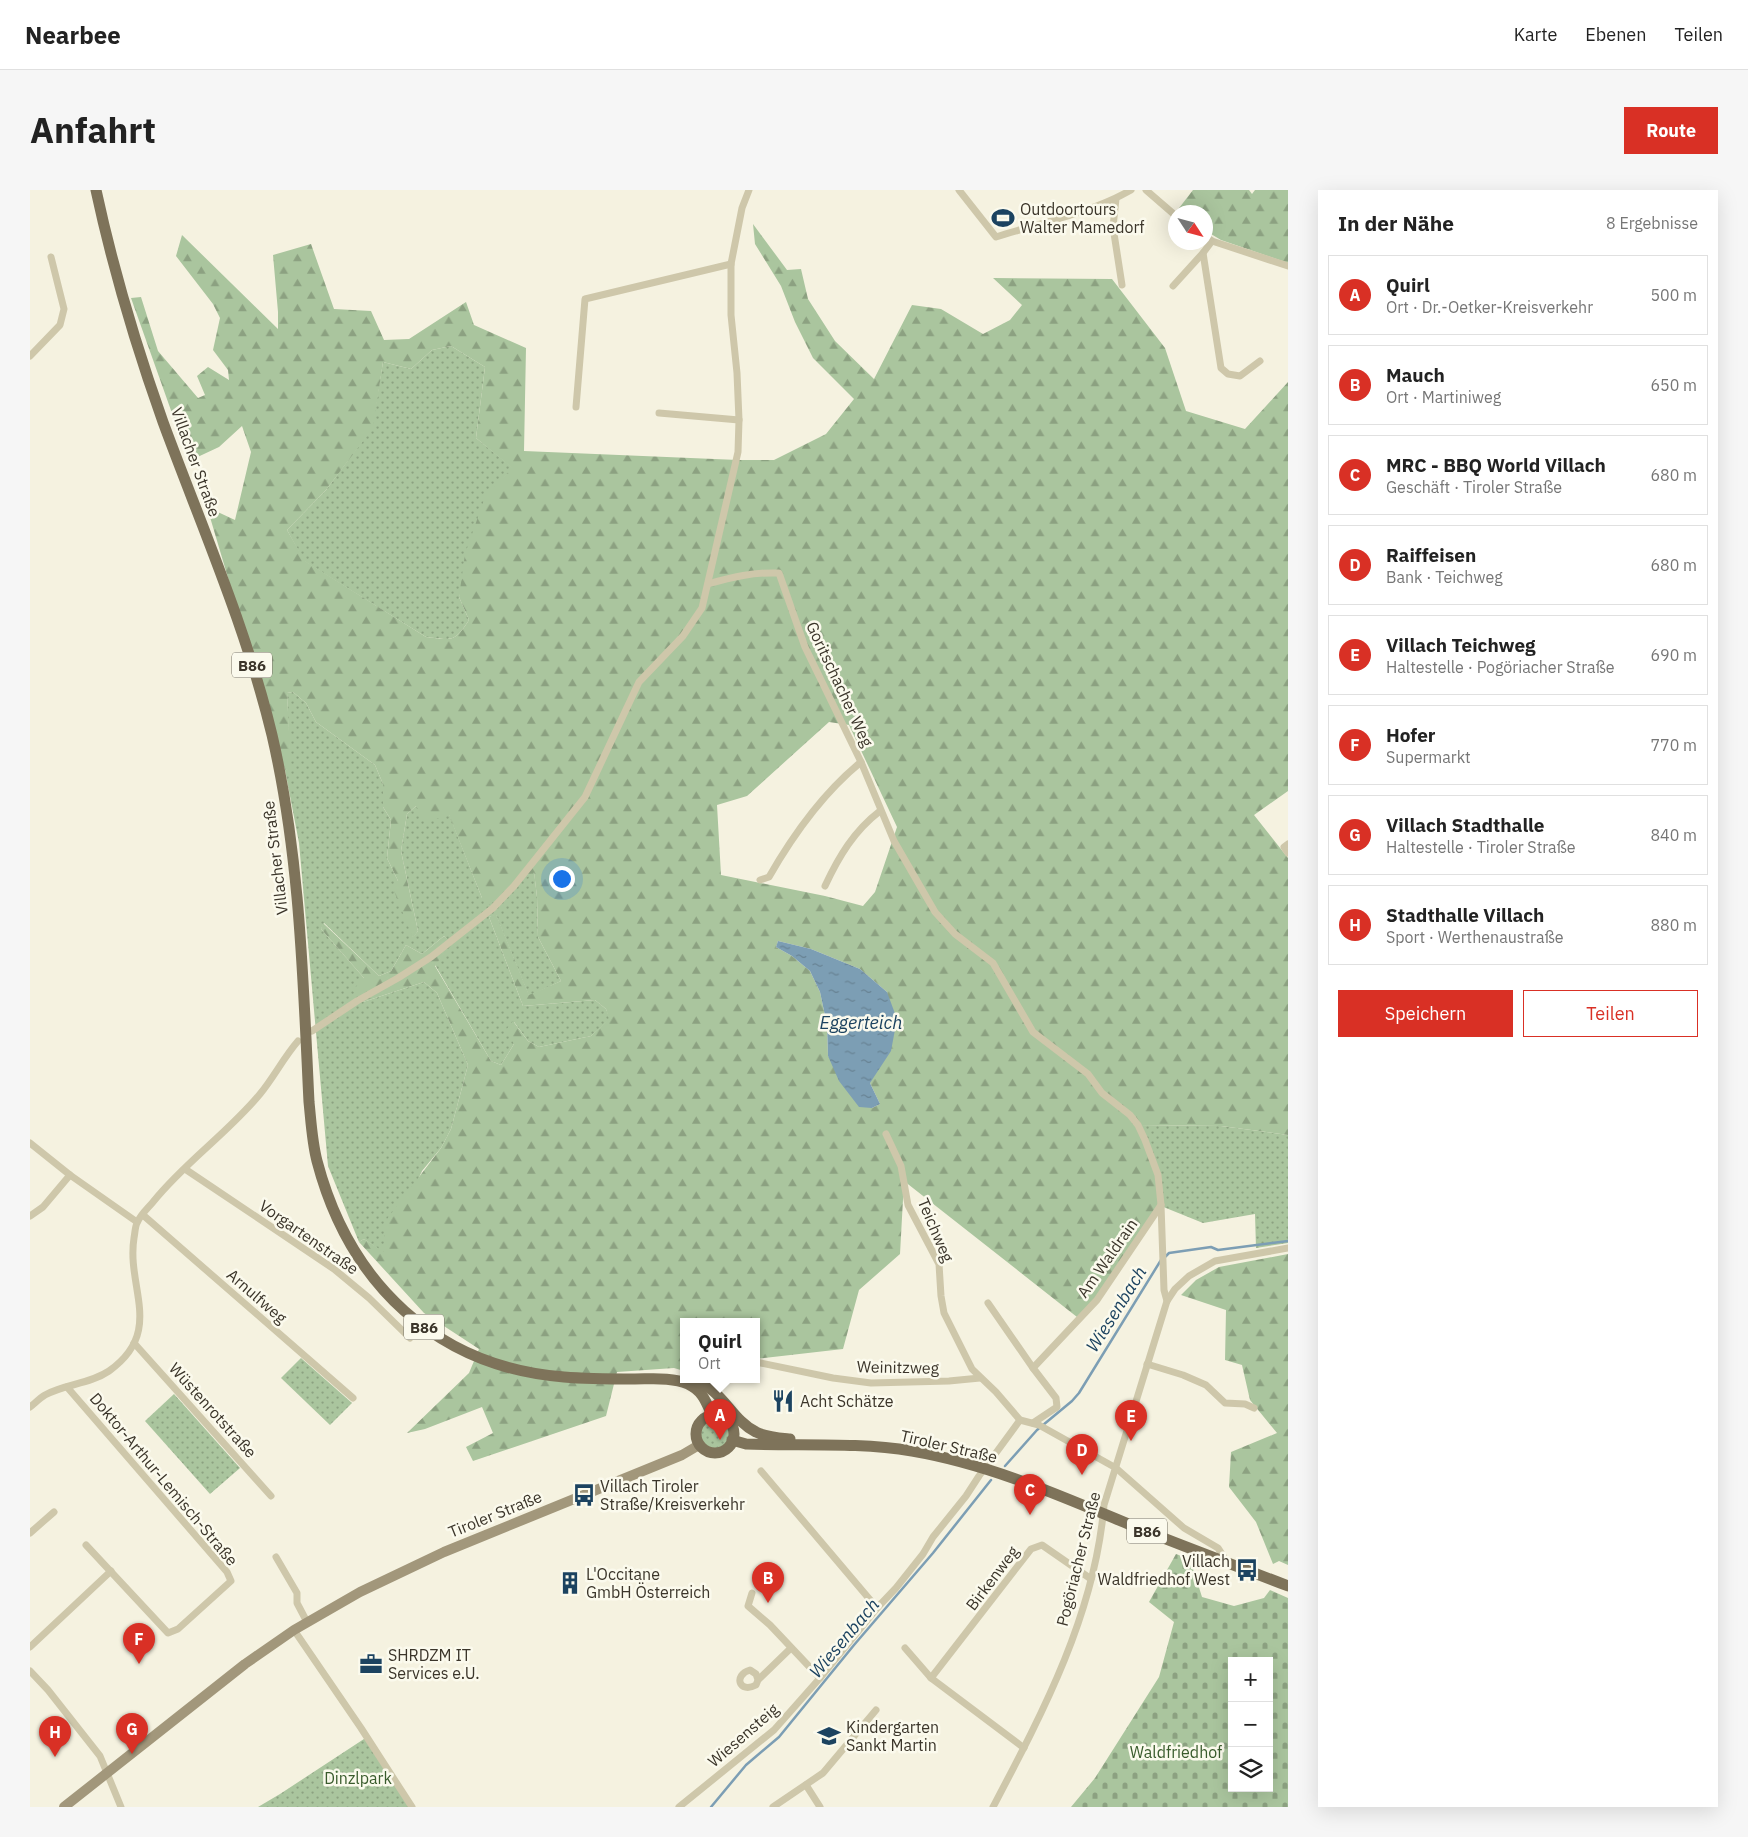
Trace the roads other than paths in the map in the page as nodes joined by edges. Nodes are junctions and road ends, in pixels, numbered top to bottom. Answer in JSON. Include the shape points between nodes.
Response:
{"nodes":[{"id":1,"x":96,"y":190,"type":"edge"},
{"id":2,"x":749,"y":190,"type":"edge"},
{"id":3,"x":959,"y":190,"type":"edge"},
{"id":4,"x":1131,"y":190,"type":"edge"},
{"id":5,"x":1146,"y":190,"type":"edge"},
{"id":6,"x":1116,"y":199,"type":"junction"},
{"id":7,"x":1168,"y":209,"type":"edge"},
{"id":8,"x":1213,"y":240,"type":"edge"},
{"id":9,"x":1204,"y":250,"type":"edge"},
{"id":10,"x":1203,"y":253,"type":"junction"},
{"id":11,"x":51,"y":257,"type":"dead end"},
{"id":12,"x":731,"y":264,"type":"junction"},
{"id":13,"x":1288,"y":266,"type":"edge"},
{"id":14,"x":1122,"y":285,"type":"dead end"},
{"id":15,"x":1173,"y":286,"type":"dead end"},
{"id":16,"x":30,"y":356,"type":"edge"},
{"id":17,"x":1260,"y":361,"type":"dead end"},
{"id":18,"x":576,"y":407,"type":"dead end"},
{"id":19,"x":660,"y":412,"type":"dead end"},
{"id":20,"x":739,"y":420,"type":"junction"},
{"id":21,"x":708,"y":584,"type":"junction"},
{"id":22,"x":861,"y":762,"type":"junction"},
{"id":23,"x":880,"y":811,"type":"junction"},
{"id":24,"x":1288,"y":844,"type":"edge"},
{"id":25,"x":1288,"y":853,"type":"edge"},
{"id":26,"x":760,"y":880,"type":"dead end"},
{"id":27,"x":825,"y":886,"type":"dead end"},
{"id":28,"x":312,"y":1031,"type":"dead end"},
{"id":29,"x":298,"y":1041,"type":"dead end"},
{"id":30,"x":886,"y":1134,"type":"dead end"},
{"id":31,"x":30,"y":1143,"type":"edge"},
{"id":32,"x":185,"y":1169,"type":"junction"},
{"id":33,"x":70,"y":1175,"type":"junction"},
{"id":34,"x":1161,"y":1205,"type":"junction"},
{"id":35,"x":143,"y":1215,"type":"junction"},
{"id":36,"x":30,"y":1216,"type":"edge"},
{"id":37,"x":137,"y":1222,"type":"junction"},
{"id":38,"x":1288,"y":1248,"type":"edge"},
{"id":39,"x":1167,"y":1301,"type":"junction"},
{"id":40,"x":988,"y":1303,"type":"dead end"},
{"id":41,"x":410,"y":1338,"type":"dead end"},
{"id":42,"x":134,"y":1343,"type":"junction"},
{"id":43,"x":760,"y":1363,"type":"edge"},
{"id":44,"x":1147,"y":1364,"type":"junction"},
{"id":45,"x":1033,"y":1368,"type":"junction"},
{"id":46,"x":680,"y":1376,"type":"edge"},
{"id":47,"x":980,"y":1378,"type":"junction"},
{"id":48,"x":657,"y":1379,"type":"junction"},
{"id":49,"x":680,"y":1382,"type":"edge"},
{"id":50,"x":687,"y":1383,"type":"edge"},
{"id":51,"x":703,"y":1383,"type":"edge"},
{"id":52,"x":67,"y":1387,"type":"junction"},
{"id":53,"x":353,"y":1398,"type":"dead end"},
{"id":54,"x":30,"y":1406,"type":"edge"},
{"id":55,"x":1254,"y":1408,"type":"dead end"},
{"id":56,"x":712,"y":1416,"type":"junction"},
{"id":57,"x":1020,"y":1420,"type":"junction"},
{"id":58,"x":1039,"y":1426,"type":"junction"},
{"id":59,"x":732,"y":1440,"type":"junction"},
{"id":60,"x":806,"y":1444,"type":"junction"},
{"id":61,"x":699,"y":1445,"type":"junction"},
{"id":62,"x":1116,"y":1468,"type":"junction"},
{"id":63,"x":984,"y":1469,"type":"junction"},
{"id":64,"x":761,"y":1471,"type":"dead end"},
{"id":65,"x":271,"y":1496,"type":"dead end"},
{"id":66,"x":54,"y":1512,"type":"dead end"},
{"id":67,"x":1104,"y":1514,"type":"junction"},
{"id":68,"x":30,"y":1533,"type":"edge"},
{"id":69,"x":86,"y":1545,"type":"dead end"},
{"id":70,"x":276,"y":1557,"type":"dead end"},
{"id":71,"x":1227,"y":1563,"type":"junction"},
{"id":72,"x":111,"y":1571,"type":"junction"},
{"id":73,"x":1091,"y":1579,"type":"junction"},
{"id":74,"x":1288,"y":1586,"type":"edge"},
{"id":75,"x":752,"y":1593,"type":"dead end"},
{"id":76,"x":877,"y":1608,"type":"junction"},
{"id":77,"x":307,"y":1622,"type":"junction"},
{"id":78,"x":294,"y":1630,"type":"junction"},
{"id":79,"x":30,"y":1647,"type":"edge"},
{"id":80,"x":791,"y":1648,"type":"junction"},
{"id":81,"x":904,"y":1648,"type":"dead end"},
{"id":82,"x":30,"y":1671,"type":"edge"},
{"id":83,"x":820,"y":1678,"type":"junction"},
{"id":84,"x":931,"y":1678,"type":"junction"},
{"id":85,"x":758,"y":1680,"type":"dead end"},
{"id":86,"x":876,"y":1710,"type":"dead end"},
{"id":87,"x":1024,"y":1748,"type":"junction"},
{"id":88,"x":107,"y":1774,"type":"junction"},
{"id":89,"x":806,"y":1785,"type":"junction"},
{"id":90,"x":64,"y":1807,"type":"edge"},
{"id":91,"x":121,"y":1807,"type":"edge"},
{"id":92,"x":412,"y":1807,"type":"edge"},
{"id":93,"x":679,"y":1807,"type":"edge"},
{"id":94,"x":773,"y":1807,"type":"edge"},
{"id":95,"x":820,"y":1807,"type":"edge"},
{"id":96,"x":993,"y":1807,"type":"edge"}],
"edges":[{"from":1,"to":48,"type":"main road","name":"Villacher Straße","number":"B86","via":[[140,355],[232,604],[271,734],[283,791],[296,892],[312,1133],[333,1208],[362,1262],[378,1283],[407,1313],[442,1340],[510,1369],[563,1377]]},
{"from":2,"to":12,"type":"street","via":[[742,208]]},
{"from":3,"to":6,"type":"street","via":[[996,237]]},
{"from":4,"to":6,"type":"street"},
{"from":5,"to":7,"type":"street"},
{"from":6,"to":14,"type":"street","via":[[1113,227]]},
{"from":8,"to":13,"type":"street"},
{"from":9,"to":10,"type":"street"},
{"from":10,"to":15,"type":"street"},
{"from":10,"to":17,"type":"street","via":[[1221,368],[1228,374],[1240,376]]},
{"from":11,"to":16,"type":"street","via":[[64,309],[60,325]]},
{"from":12,"to":18,"type":"street","via":[[585,299]]},
{"from":12,"to":20,"type":"street","via":[[731,316]]},
{"from":19,"to":20,"type":"street"},
{"from":20,"to":21,"type":"street","via":[[738,452]]},
{"from":21,"to":22,"type":"street","name":"Goritschacher Weg","via":[[742,575],[779,573],[805,647]]},
{"from":21,"to":28,"type":"street","via":[[702,608],[684,636],[639,682],[585,797],[514,886],[493,908],[431,957]]},
{"from":22,"to":23,"type":"street","name":"Goritschacher Weg"},
{"from":22,"to":26,"type":"street","name":"Goritschacher Weg","via":[[843,777],[791,840],[769,877]]},
{"from":23,"to":27,"type":"street","via":[[864,823],[838,858]]},
{"from":23,"to":34,"type":"street","name":"Goritschacher Weg","via":[[935,912],[955,934],[993,964],[1033,1032],[1088,1074],[1102,1093],[1138,1124],[1158,1175]]},
{"from":24,"to":25,"type":"street","via":[[1284,847]]},
{"from":29,"to":32,"type":"street","via":[[261,1093]]},
{"from":30,"to":47,"type":"street","name":"Teichweg","via":[[901,1166],[908,1204],[939,1264],[944,1313],[972,1369]]},
{"from":31,"to":33,"type":"street"},
{"from":32,"to":35,"type":"street"},
{"from":32,"to":41,"type":"street","name":"Vorgartenstraße","via":[[334,1269]]},
{"from":33,"to":36,"type":"street","via":[[43,1207]]},
{"from":33,"to":37,"type":"street"},
{"from":34,"to":39,"type":"street","name":"Goritschacher Weg"},
{"from":34,"to":45,"type":"street","name":"Am Waldrain","via":[[1097,1300]]},
{"from":35,"to":37,"type":"street"},
{"from":35,"to":53,"type":"street","name":"Arnulfweg"},
{"from":37,"to":42,"type":"street","via":[[132,1249],[140,1326]]},
{"from":38,"to":39,"type":"street","name":"Pogöriacher Straße","via":[[1214,1260],[1188,1276]]},
{"from":39,"to":44,"type":"street","name":"Pogöriacher Straße"},
{"from":40,"to":45,"type":"street"},
{"from":42,"to":52,"type":"street","via":[[124,1359],[108,1372]]},
{"from":42,"to":65,"type":"street","name":"Wüstenrotstraße"},
{"from":43,"to":47,"type":"street","name":"Weinitzweg","via":[[871,1384]]},
{"from":44,"to":55,"type":"street","via":[[1206,1385],[1226,1403]]},
{"from":44,"to":62,"type":"street","name":"Pogöriacher Straße"},
{"from":45,"to":58,"type":"street","via":[[1056,1398],[1057,1408]]},
{"from":46,"to":48,"type":"main road","number":"B86","via":[[661,1374]]},
{"from":47,"to":57,"type":"street","name":"Teichweg"},
{"from":48,"to":49,"type":"main road","number":"B86"},
{"from":50,"to":56,"type":"main road","number":"B86","via":[[706,1399]]},
{"from":51,"to":60,"type":"main road","number":"B86","via":[[757,1433]]},
{"from":52,"to":54,"type":"street","via":[[45,1395]]},
{"from":52,"to":72,"type":"street","name":"Doktor-Arthur-Lemisch-Straße","via":[[228,1572],[231,1580],[178,1629],[168,1632]]},
{"from":56,"to":59,"type":"main road","via":[[728,1422],[733,1430]]},
{"from":56,"to":61,"type":"main road","via":[[698,1425]]},
{"from":57,"to":58,"type":"street"},
{"from":57,"to":63,"type":"street"},
{"from":58,"to":62,"type":"street"},
{"from":59,"to":60,"type":"main road","name":"Tiroler Straße","number":"B86","via":[[746,1444]]},
{"from":59,"to":61,"type":"main road","via":[[719,1452],[709,1452]]},
{"from":60,"to":63,"type":"main road","name":"Tiroler Straße","number":"B86","via":[[911,1451]]},
{"from":61,"to":77,"type":"main road","name":"Tiroler Straße","via":[[682,1455],[396,1573]]},
{"from":62,"to":67,"type":"street","name":"Pogöriacher Straße"},
{"from":62,"to":71,"type":"street","via":[[1184,1528],[1218,1548]]},
{"from":63,"to":67,"type":"main road","name":"Tiroler Straße","number":"B86"},
{"from":63,"to":76,"type":"street","name":"Wiesensteig","via":[[923,1554]]},
{"from":64,"to":76,"type":"street"},
{"from":66,"to":68,"type":"street"},
{"from":67,"to":71,"type":"main road","name":"Tiroler Straße","number":"B86"},
{"from":67,"to":73,"type":"street","name":"Pogöriacher Straße"},
{"from":69,"to":72,"type":"street"},
{"from":70,"to":77,"type":"street","via":[[297,1593],[297,1603]]},
{"from":71,"to":74,"type":"main road","name":"Tiroler Straße","number":"B86"},
{"from":72,"to":79,"type":"street"},
{"from":73,"to":84,"type":"street","name":"Birkenweg","via":[[1042,1545],[1031,1549]]},
{"from":73,"to":87,"type":"street","name":"Pogöriacher Straße","via":[[1070,1647]]},
{"from":75,"to":80,"type":"street","via":[[748,1606]]},
{"from":76,"to":83,"type":"street","name":"Wiesensteig"},
{"from":77,"to":78,"type":"main road","name":"Tiroler Straße"},
{"from":78,"to":88,"type":"main road","name":"Tiroler Straße","via":[[245,1664]]},
{"from":78,"to":92,"type":"street"},
{"from":80,"to":83,"type":"street"},
{"from":80,"to":85,"type":"street"},
{"from":81,"to":84,"type":"street"},
{"from":82,"to":88,"type":"street","via":[[100,1756]]},
{"from":83,"to":93,"type":"street","name":"Wiesensteig","via":[[774,1730]]},
{"from":84,"to":87,"type":"street"},
{"from":86,"to":89,"type":"street","via":[[823,1773]]},
{"from":87,"to":96,"type":"street","name":"Pogöriacher Straße"},
{"from":88,"to":90,"type":"main road","name":"Tiroler Straße"},
{"from":88,"to":91,"type":"street"},
{"from":89,"to":94,"type":"street"},
{"from":89,"to":95,"type":"street"}]}
